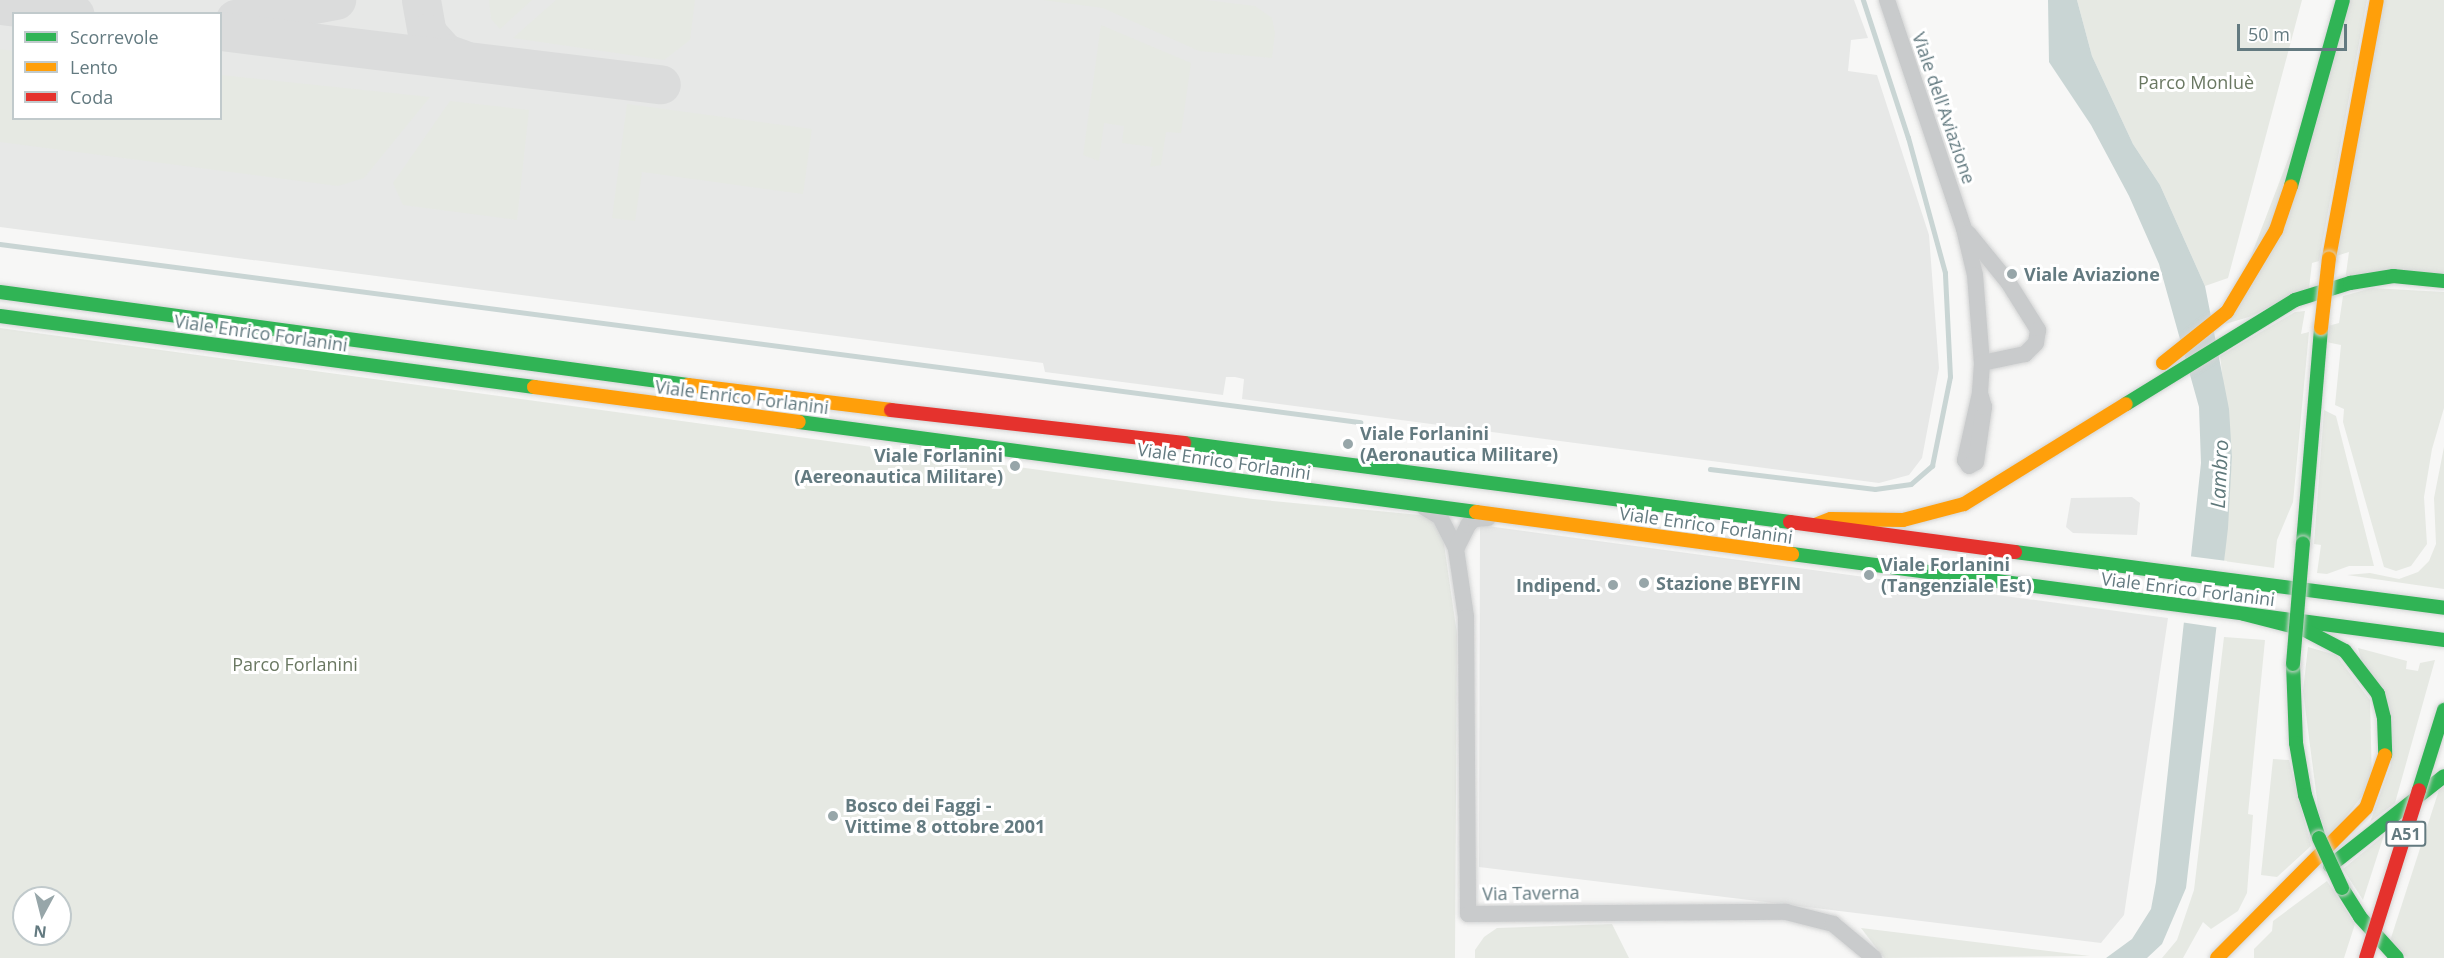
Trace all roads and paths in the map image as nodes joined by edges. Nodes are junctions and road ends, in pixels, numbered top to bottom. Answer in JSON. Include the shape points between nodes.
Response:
{"nodes":[{"id":1,"x":1887,"y":0,"type":"edge"},
{"id":2,"x":2343,"y":0,"type":"edge"},
{"id":3,"x":2377,"y":0,"type":"edge"},
{"id":4,"x":1964,"y":229,"type":"junction"},
{"id":5,"x":2444,"y":280,"type":"edge"},
{"id":6,"x":0,"y":292,"type":"edge"},
{"id":7,"x":0,"y":316,"type":"edge"},
{"id":8,"x":1982,"y":363,"type":"junction"},
{"id":9,"x":1980,"y":393,"type":"dead end"},
{"id":10,"x":2061,"y":443,"type":"junction"},
{"id":11,"x":1419,"y":505,"type":"junction"},
{"id":12,"x":1523,"y":518,"type":"junction"},
{"id":13,"x":1815,"y":525,"type":"junction"},
{"id":14,"x":1456,"y":549,"type":"junction"},
{"id":15,"x":2444,"y":608,"type":"edge"},
{"id":16,"x":2244,"y":614,"type":"junction"},
{"id":17,"x":2444,"y":640,"type":"edge"},
{"id":18,"x":2444,"y":710,"type":"edge"},
{"id":19,"x":2444,"y":776,"type":"edge"},
{"id":20,"x":1874,"y":958,"type":"edge"},
{"id":21,"x":2217,"y":958,"type":"edge"},
{"id":22,"x":2225,"y":958,"type":"edge"},
{"id":23,"x":2366,"y":958,"type":"edge"},
{"id":24,"x":2397,"y":958,"type":"edge"}],
"edges":[{"from":1,"to":4,"type":"street","name":"Viale dell'Aviazione"},
{"from":2,"to":10,"type":"main road","via":[[2301,156],[2276,230],[2234,303],[2218,320]]},
{"from":3,"to":24,"type":"main road","bridge":true,"via":[[2329,258],[2293,664],[2297,752],[2309,812],[2342,888],[2360,917]]},
{"from":4,"to":8,"type":"street","name":"Viale dell'Aviazione","via":[[1978,295]]},
{"from":4,"to":8,"type":"street","name":"Viale dell'Aviazione","via":[[2008,282],[2038,330],[2036,343],[2025,354]]},
{"from":5,"to":10,"type":"main road","via":[[2393,276],[2319,291],[2271,313]]},
{"from":6,"to":13,"type":"main road","name":"Viale Enrico Forlanini","via":[[753,393],[1226,448]]},
{"from":7,"to":11,"type":"main road","name":"Viale Enrico Forlanini"},
{"from":8,"to":9,"type":"street","name":"Viale dell'Aviazione"},
{"from":10,"to":13,"type":"main road","via":[[1987,492],[1944,511],[1903,520],[1831,519]]},
{"from":11,"to":12,"type":"main road","name":"Viale Enrico Forlanini"},
{"from":11,"to":14,"type":"street","name":"Via Taverna","via":[[1440,518]]},
{"from":12,"to":14,"type":"street","via":[[1474,519]]},
{"from":12,"to":16,"type":"main road","name":"Viale Enrico Forlanini"},
{"from":13,"to":15,"type":"main road","name":"Viale Enrico Forlanini"},
{"from":14,"to":20,"type":"street","name":"Via Taverna","via":[[1467,646],[1467,914],[1775,910],[1833,924]]},
{"from":16,"to":17,"type":"main road","name":"Viale Enrico Forlanini"},
{"from":16,"to":21,"type":"main road","via":[[2324,637],[2345,651],[2378,694],[2384,718],[2385,763],[2366,808]]},
{"from":18,"to":23,"type":"main road","number":"A51","bridge":true},
{"from":19,"to":22,"type":"main road","via":[[2274,909]]}]}
